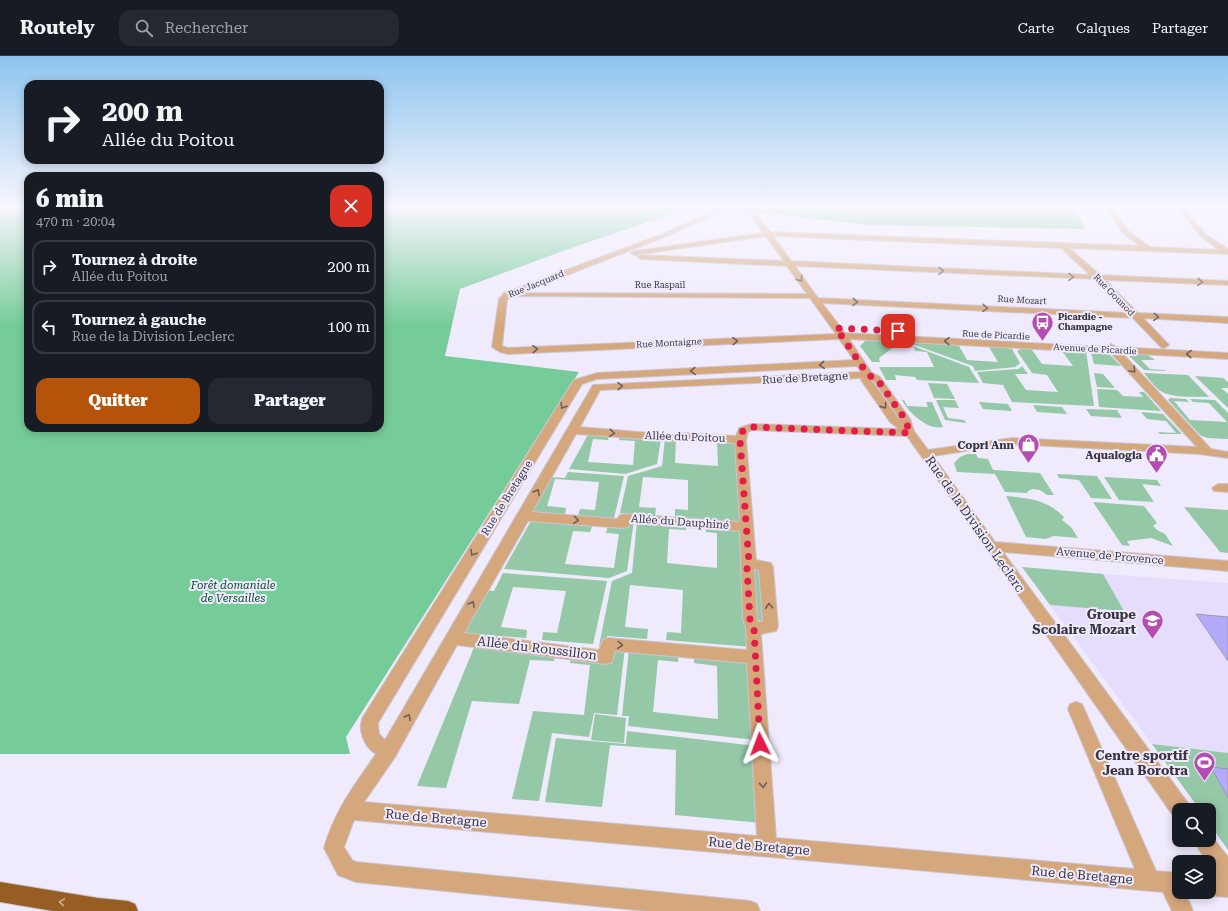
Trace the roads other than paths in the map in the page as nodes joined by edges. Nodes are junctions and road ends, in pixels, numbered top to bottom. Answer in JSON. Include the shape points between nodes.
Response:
{"nodes":[{"id":1,"x":639,"y":246,"type":"edge"},
{"id":2,"x":684,"y":246,"type":"edge"},
{"id":3,"x":777,"y":246,"type":"edge"},
{"id":4,"x":1063,"y":246,"type":"joint"},
{"id":5,"x":1144,"y":246,"type":"edge"},
{"id":6,"x":1219,"y":246,"type":"edge"},
{"id":7,"x":1148,"y":249,"type":"junction"},
{"id":8,"x":1228,"y":252,"type":"edge"},
{"id":9,"x":612,"y":256,"type":"junction"},
{"id":10,"x":790,"y":264,"type":"junction"},
{"id":11,"x":1098,"y":278,"type":"junction"},
{"id":12,"x":1228,"y":283,"type":"edge"},
{"id":13,"x":507,"y":295,"type":"junction"},
{"id":14,"x":814,"y":298,"type":"junction"},
{"id":15,"x":1134,"y":316,"type":"junction"},
{"id":16,"x":1228,"y":320,"type":"edge"},
{"id":17,"x":838,"y":332,"type":"junction"},
{"id":18,"x":1164,"y":345,"type":"junction"},
{"id":19,"x":1110,"y":346,"type":"junction"},
{"id":20,"x":497,"y":347,"type":"joint"},
{"id":21,"x":1228,"y":348,"type":"edge"},
{"id":22,"x":1228,"y":356,"type":"edge"},
{"id":23,"x":861,"y":363,"type":"junction"},
{"id":24,"x":868,"y":375,"type":"junction"},
{"id":25,"x":597,"y":382,"type":"junction"},
{"id":26,"x":573,"y":430,"type":"junction"},
{"id":27,"x":910,"y":433,"type":"junction"},
{"id":28,"x":740,"y":440,"type":"junction"},
{"id":29,"x":1207,"y":452,"type":"junction"},
{"id":30,"x":1226,"y":452,"type":"edge"},
{"id":31,"x":925,"y":454,"type":"junction"},
{"id":32,"x":523,"y":516,"type":"junction"},
{"id":33,"x":747,"y":527,"type":"junction"},
{"id":34,"x":992,"y":546,"type":"junction"},
{"id":35,"x":1228,"y":566,"type":"edge"},
{"id":36,"x":453,"y":638,"type":"junction"},
{"id":37,"x":755,"y":657,"type":"junction"},
{"id":38,"x":1076,"y":709,"type":"dead end"},
{"id":39,"x":389,"y":751,"type":"junction"},
{"id":40,"x":1176,"y":803,"type":"edge"},
{"id":41,"x":348,"y":810,"type":"junction"},
{"id":42,"x":767,"y":847,"type":"junction"},
{"id":43,"x":1208,"y":847,"type":"edge"},
{"id":44,"x":1228,"y":874,"type":"edge"},
{"id":45,"x":1166,"y":882,"type":"edge"},
{"id":46,"x":1216,"y":886,"type":"edge"},
{"id":47,"x":1228,"y":887,"type":"edge"},
{"id":48,"x":0,"y":892,"type":"edge"},
{"id":49,"x":128,"y":911,"type":"edge"},
{"id":50,"x":750,"y":911,"type":"edge"},
{"id":51,"x":1183,"y":911,"type":"edge"}],
"edges":[{"from":1,"to":9,"type":"street","name":"Rue Jacquard"},
{"from":2,"to":9,"type":"street"},
{"from":3,"to":10,"type":"street","name":"Rue de la Division Leclerc"},
{"from":4,"to":7,"type":"street"},
{"from":4,"to":11,"type":"street","name":"Rue Gounod"},
{"from":5,"to":7,"type":"street"},
{"from":6,"to":8,"type":"street"},
{"from":7,"to":8,"type":"street"},
{"from":9,"to":10,"type":"street"},
{"from":9,"to":13,"type":"street","name":"Rue Jacquard"},
{"from":10,"to":11,"type":"street","one_way":true},
{"from":10,"to":14,"type":"street","name":"Rue de la Division Leclerc","one_way":true},
{"from":11,"to":12,"type":"street","one_way":true},
{"from":11,"to":15,"type":"street","name":"Rue Gounod"},
{"from":13,"to":14,"type":"street","name":"Rue Raspail"},
{"from":13,"to":20,"type":"street","name":"Rue Jacquard","via":[[503,299]]},
{"from":14,"to":15,"type":"street","name":"Rue Mozart","one_way":true},
{"from":14,"to":17,"type":"street","name":"Rue de la Division Leclerc"},
{"from":15,"to":16,"type":"street","name":"Rue Mozart","one_way":true},
{"from":15,"to":18,"type":"street","name":"Rue Gounod"},
{"from":19,"to":17,"type":"street","name":"Avenue de Picardie","one_way":true},
{"from":20,"to":17,"type":"street","name":"Rue Montaigne","one_way":true,"via":[[508,351]]},
{"from":17,"to":23,"type":"street","name":"Rue de la Division Leclerc"},
{"from":18,"to":19,"type":"street"},
{"from":18,"to":21,"type":"street"},
{"from":22,"to":19,"type":"street","name":"Avenue de Picardie","one_way":true},
{"from":19,"to":29,"type":"street","one_way":true},
{"from":23,"to":24,"type":"street","name":"Rue de la Division Leclerc"},
{"from":23,"to":25,"type":"street","name":"Rue de Bretagne","one_way":true},
{"from":25,"to":24,"type":"street","name":"Rue de Bretagne","one_way":true},
{"from":24,"to":27,"type":"street","name":"Rue de la Division Leclerc","via":[[866,380],[894,420]]},
{"from":25,"to":26,"type":"street","name":"Rue de Bretagne"},
{"from":25,"to":39,"type":"street","name":"Rue de Bretagne","one_way":true,"via":[[583,379],[577,384],[368,722],[376,745]]},
{"from":26,"to":28,"type":"street","name":"Allée du Poitou","one_way":true,"via":[[673,438],[686,436]]},
{"from":32,"to":26,"type":"street","name":"Rue de Bretagne","one_way":true},
{"from":27,"to":28,"type":"street","name":"Allée du Poitou","via":[[751,427],[743,430]]},
{"from":27,"to":31,"type":"street","name":"Rue de la Division Leclerc"},
{"from":28,"to":33,"type":"street"},
{"from":29,"to":30,"type":"street"},
{"from":29,"to":31,"type":"street","via":[[1012,441]]},
{"from":31,"to":34,"type":"street","name":"Rue de la Division Leclerc"},
{"from":32,"to":33,"type":"street","name":"Allée du Dauphiné","one_way":true,"via":[[624,524],[624,518]]},
{"from":36,"to":32,"type":"street","name":"Rue de Bretagne","one_way":true},
{"from":33,"to":37,"type":"street","via":[[750,619],[754,628]]},
{"from":34,"to":35,"type":"street","name":"Avenue de Provence"},
{"from":34,"to":40,"type":"street","name":"Rue de la Division Leclerc"},
{"from":36,"to":37,"type":"street","name":"Allée du Roussillon","one_way":true,"via":[[606,657],[608,644]]},
{"from":39,"to":36,"type":"street","name":"Rue de Bretagne","one_way":true},
{"from":37,"to":42,"type":"street","one_way":true},
{"from":38,"to":45,"type":"street"},
{"from":39,"to":41,"type":"street","name":"Rue de Bretagne"},
{"from":41,"to":42,"type":"street","name":"Rue de Bretagne"},
{"from":41,"to":50,"type":"street","name":"Rue de Bretagne","via":[[337,833],[334,848],[345,868],[356,872]]},
{"from":42,"to":45,"type":"street","name":"Rue de Bretagne"},
{"from":43,"to":44,"type":"street"},
{"from":45,"to":51,"type":"street"},
{"from":46,"to":47,"type":"street"},
{"from":49,"to":48,"type":"highway","one_way":true}]}
